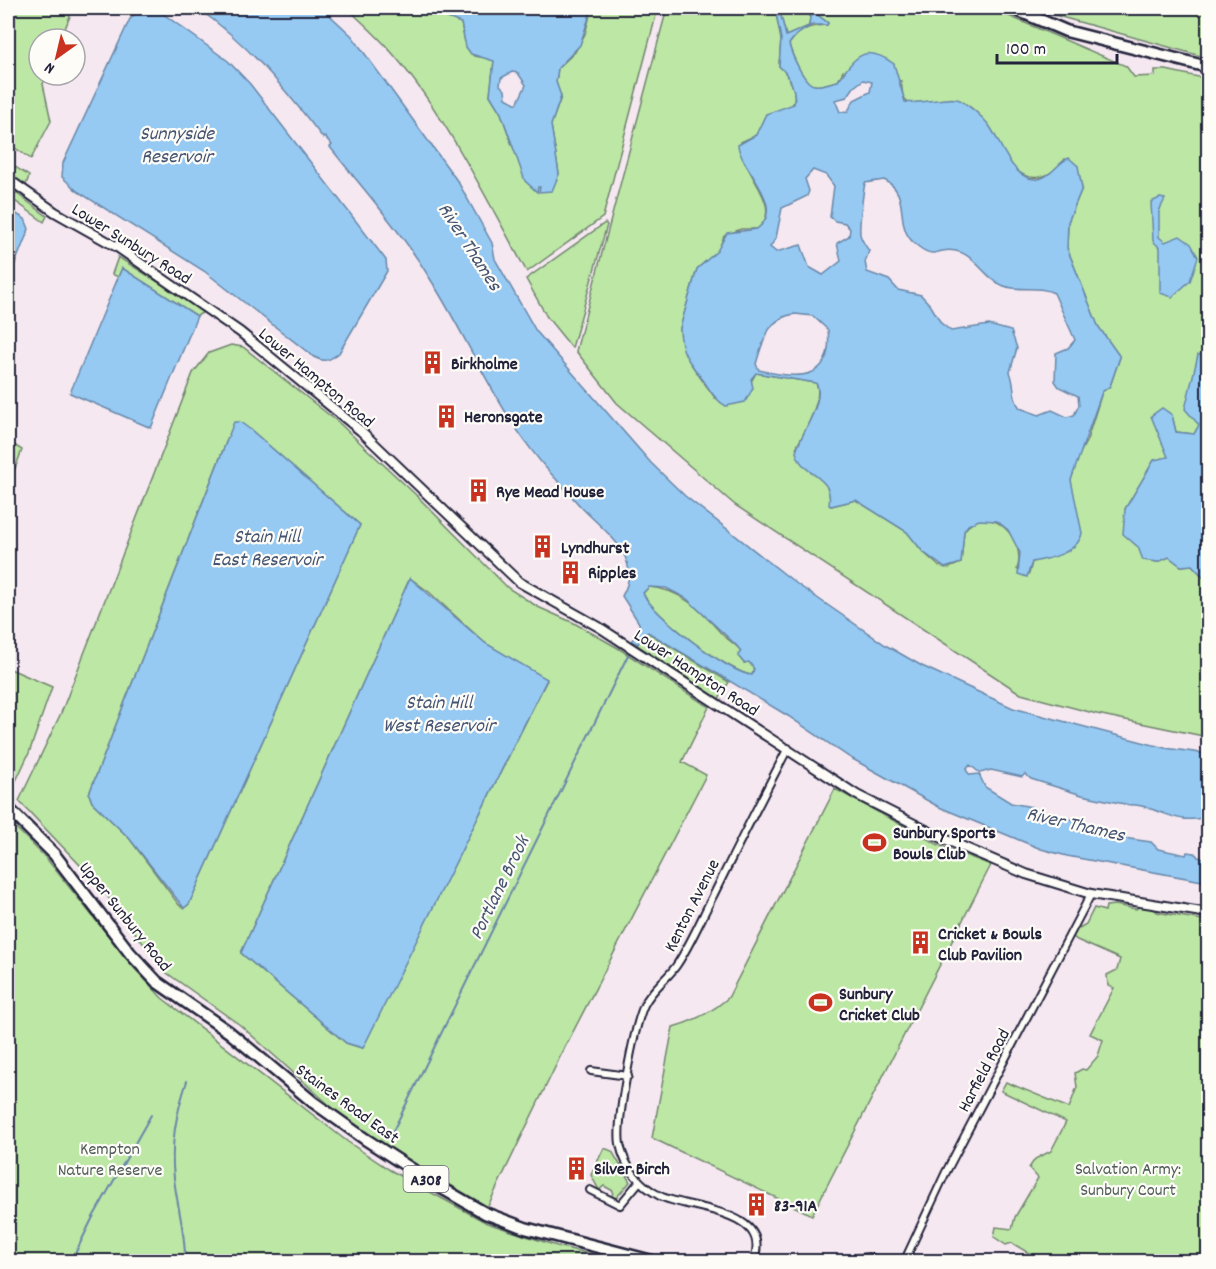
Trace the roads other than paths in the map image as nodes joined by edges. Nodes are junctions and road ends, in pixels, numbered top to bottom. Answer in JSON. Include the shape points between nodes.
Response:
{"nodes":[{"id":1,"x":1012,"y":8,"type":"edge"},
{"id":2,"x":1209,"y":67,"type":"edge"},
{"id":3,"x":8,"y":179,"type":"edge"},
{"id":4,"x":240,"y":332,"type":"joint"},
{"id":5,"x":788,"y":748,"type":"junction"},
{"id":6,"x":8,"y":808,"type":"edge"},
{"id":7,"x":1091,"y":894,"type":"junction"},
{"id":8,"x":1209,"y":913,"type":"edge"},
{"id":9,"x":229,"y":1032,"type":"joint"},
{"id":10,"x":591,"y":1071,"type":"dead end"},
{"id":11,"x":628,"y":1076,"type":"junction"},
{"id":12,"x":639,"y":1182,"type":"junction"},
{"id":13,"x":590,"y":1190,"type":"dead end"},
{"id":14,"x":847,"y":1260,"type":"dead end"},
{"id":15,"x":656,"y":1262,"type":"edge"},
{"id":16,"x":753,"y":1262,"type":"edge"},
{"id":17,"x":882,"y":1262,"type":"edge"},
{"id":18,"x":904,"y":1262,"type":"edge"}],
"edges":[{"from":1,"to":2,"type":"main road","via":[[1066,30]]},
{"from":3,"to":4,"type":"street","name":"Lower Sunbury Road","via":[[55,212],[117,247]]},
{"from":4,"to":5,"type":"street","name":"Lower Hampton Road","via":[[361,431],[519,582],[586,618]]},
{"from":5,"to":7,"type":"street","name":"Lower Hampton Road","via":[[858,795],[940,837],[1026,874]]},
{"from":5,"to":11,"type":"street","name":"Kenton Avenue","via":[[677,965],[645,1003]]},
{"from":6,"to":9,"type":"main road","name":"Upper Sunbury Road","number":"A308","via":[[54,854],[157,982]]},
{"from":7,"to":8,"type":"street","name":"Lower Hampton Road"},
{"from":7,"to":18,"type":"street","name":"Harfield Road","via":[[945,1174]]},
{"from":9,"to":15,"type":"main road","name":"Staines Road East","number":"A308","via":[[313,1102],[464,1202],[525,1228]]},
{"from":10,"to":11,"type":"street"},
{"from":11,"to":12,"type":"street","name":"Kenton Avenue","via":[[620,1144]]},
{"from":12,"to":13,"type":"street","via":[[620,1205]]},
{"from":12,"to":16,"type":"street","name":"Kenton Avenue","via":[[661,1197],[735,1217],[748,1226],[756,1238]]},
{"from":14,"to":17,"type":"street","via":[[869,1257]]}]}
